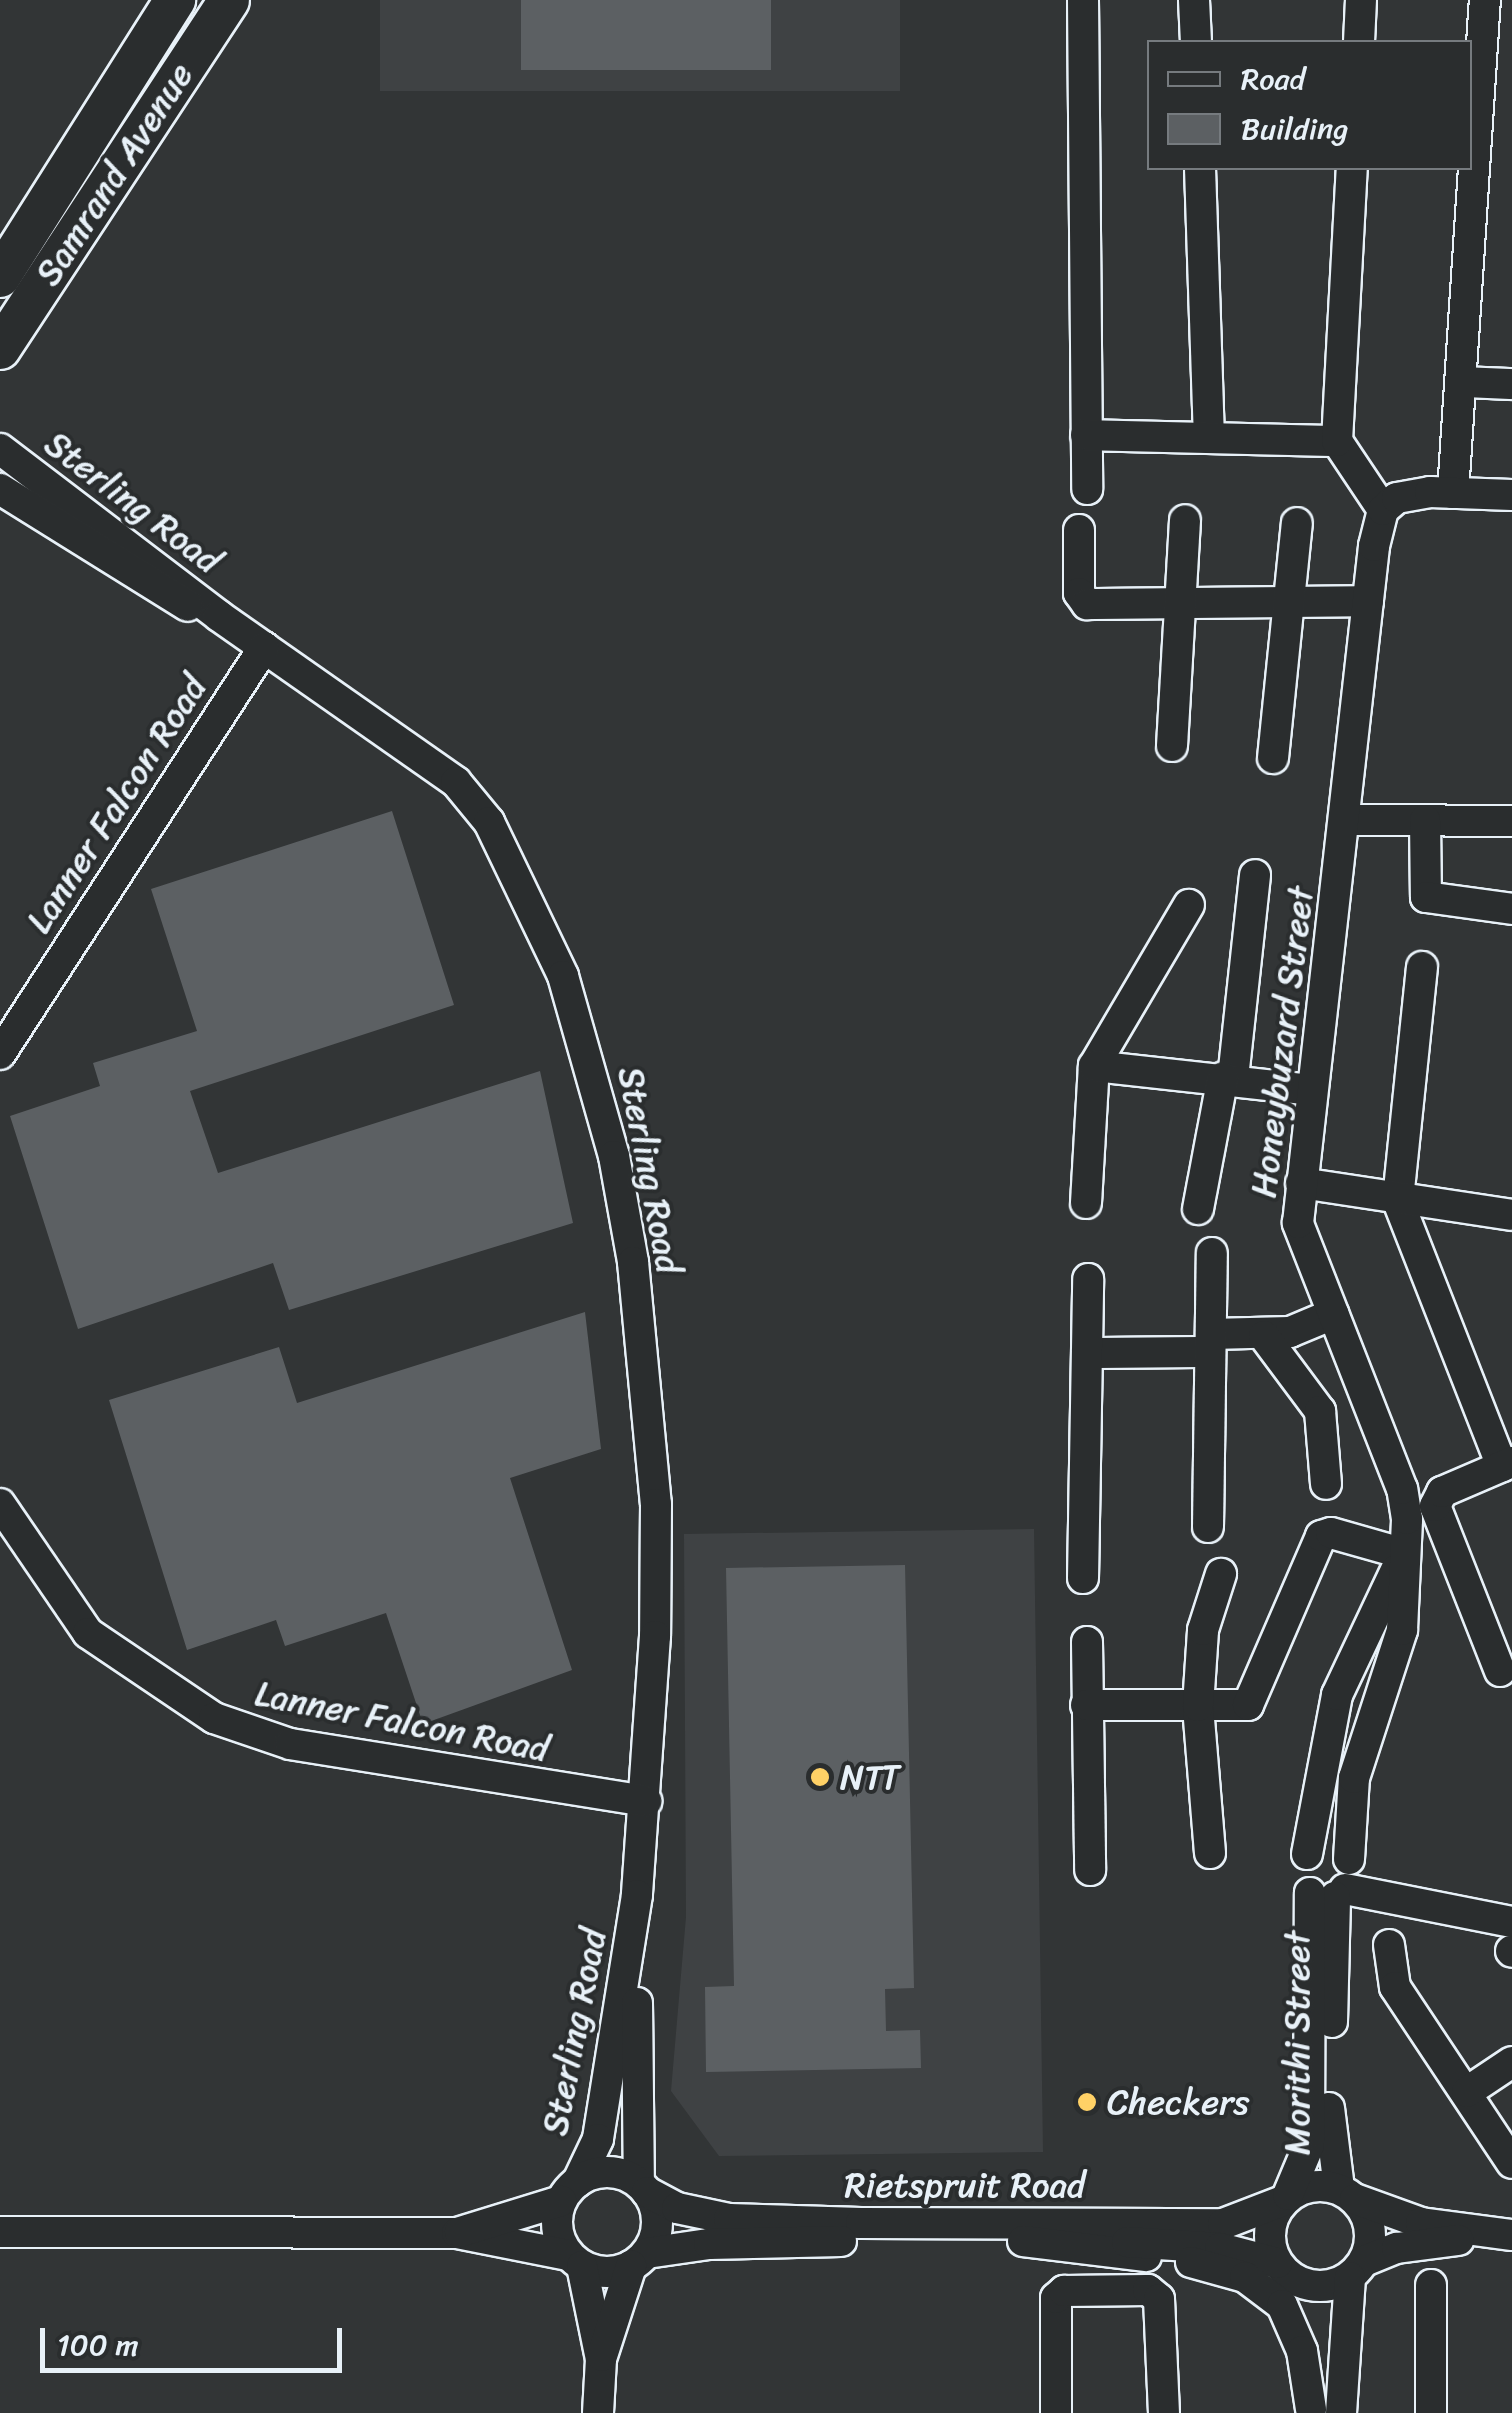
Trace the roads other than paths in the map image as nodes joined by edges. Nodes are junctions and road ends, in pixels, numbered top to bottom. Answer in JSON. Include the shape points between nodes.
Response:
{"nodes":[{"id":1,"x":175,"y":0,"type":"edge"},
{"id":2,"x":229,"y":0,"type":"edge"},
{"id":3,"x":1082,"y":0,"type":"edge"},
{"id":4,"x":1194,"y":0,"type":"edge"},
{"id":5,"x":1361,"y":0,"type":"edge"},
{"id":6,"x":1485,"y":0,"type":"edge"},
{"id":7,"x":1196,"y":40,"type":"edge"},
{"id":8,"x":1359,"y":40,"type":"edge"},
{"id":9,"x":1498,"y":70,"type":"edge"},
{"id":10,"x":1200,"y":170,"type":"edge"},
{"id":11,"x":1352,"y":170,"type":"edge"},
{"id":12,"x":0,"y":278,"type":"edge"},
{"id":13,"x":0,"y":349,"type":"edge"},
{"id":14,"x":1464,"y":382,"type":"junction"},
{"id":15,"x":1512,"y":384,"type":"edge"},
{"id":16,"x":1086,"y":435,"type":"junction"},
{"id":17,"x":1209,"y":438,"type":"junction"},
{"id":18,"x":1337,"y":441,"type":"junction"},
{"id":19,"x":0,"y":449,"type":"edge"},
{"id":20,"x":0,"y":490,"type":"edge"},
{"id":21,"x":1087,"y":490,"type":"dead end"},
{"id":22,"x":1452,"y":493,"type":"junction"},
{"id":23,"x":1512,"y":495,"type":"edge"},
{"id":24,"x":1383,"y":510,"type":"junction"},
{"id":25,"x":1185,"y":520,"type":"dead end"},
{"id":26,"x":1297,"y":523,"type":"dead end"},
{"id":27,"x":1079,"y":530,"type":"dead end"},
{"id":28,"x":1291,"y":599,"type":"junction"},
{"id":29,"x":1368,"y":601,"type":"junction"},
{"id":30,"x":1182,"y":604,"type":"junction"},
{"id":31,"x":219,"y":616,"type":"junction"},
{"id":32,"x":264,"y":646,"type":"junction"},
{"id":33,"x":1172,"y":746,"type":"dead end"},
{"id":34,"x":1273,"y":758,"type":"dead end"},
{"id":35,"x":1347,"y":820,"type":"junction"},
{"id":36,"x":1425,"y":820,"type":"junction"},
{"id":37,"x":1512,"y":821,"type":"edge"},
{"id":38,"x":1255,"y":874,"type":"dead end"},
{"id":39,"x":1189,"y":904,"type":"dead end"},
{"id":40,"x":1512,"y":909,"type":"edge"},
{"id":41,"x":1422,"y":967,"type":"dead end"},
{"id":42,"x":0,"y":1054,"type":"edge"},
{"id":43,"x":1094,"y":1066,"type":"junction"},
{"id":44,"x":1228,"y":1078,"type":"junction"},
{"id":45,"x":1312,"y":1090,"type":"junction"},
{"id":46,"x":1301,"y":1183,"type":"junction"},
{"id":47,"x":1398,"y":1201,"type":"junction"},
{"id":48,"x":1086,"y":1203,"type":"dead end"},
{"id":49,"x":1198,"y":1209,"type":"dead end"},
{"id":50,"x":1512,"y":1215,"type":"edge"},
{"id":51,"x":1212,"y":1254,"type":"dead end"},
{"id":52,"x":1088,"y":1279,"type":"dead end"},
{"id":53,"x":1334,"y":1314,"type":"junction"},
{"id":54,"x":1264,"y":1336,"type":"junction"},
{"id":55,"x":1211,"y":1343,"type":"junction"},
{"id":56,"x":1087,"y":1353,"type":"junction"},
{"id":57,"x":1380,"y":1440,"type":"junction"},
{"id":58,"x":1507,"y":1464,"type":"edge"},
{"id":59,"x":1326,"y":1484,"type":"dead end"},
{"id":60,"x":0,"y":1504,"type":"edge"},
{"id":61,"x":1208,"y":1527,"type":"dead end"},
{"id":62,"x":1398,"y":1552,"type":"junction"},
{"id":63,"x":1221,"y":1574,"type":"dead end"},
{"id":64,"x":1083,"y":1578,"type":"dead end"},
{"id":65,"x":1087,"y":1642,"type":"dead end"},
{"id":66,"x":1500,"y":1671,"type":"dead end"},
{"id":67,"x":1086,"y":1704,"type":"junction"},
{"id":68,"x":1198,"y":1706,"type":"junction"},
{"id":69,"x":646,"y":1801,"type":"junction"},
{"id":70,"x":1210,"y":1854,"type":"dead end"},
{"id":71,"x":1306,"y":1854,"type":"junction"},
{"id":72,"x":1090,"y":1870,"type":"dead end"},
{"id":73,"x":1338,"y":1881,"type":"junction"},
{"id":74,"x":638,"y":1894,"type":"junction"},
{"id":75,"x":1447,"y":1902,"type":"junction"},
{"id":76,"x":1512,"y":1904,"type":"edge"},
{"id":77,"x":1512,"y":1922,"type":"edge"},
{"id":78,"x":1389,"y":1945,"type":"dead end"},
{"id":79,"x":1512,"y":2062,"type":"edge"},
{"id":80,"x":1467,"y":2092,"type":"junction"},
{"id":81,"x":1512,"y":2163,"type":"edge"},
{"id":82,"x":643,"y":2187,"type":"junction"},
{"id":83,"x":569,"y":2191,"type":"junction"},
{"id":84,"x":1347,"y":2194,"type":"junction"},
{"id":85,"x":1286,"y":2198,"type":"junction"},
{"id":86,"x":0,"y":2232,"type":"edge"},
{"id":87,"x":457,"y":2233,"type":"junction"},
{"id":88,"x":1509,"y":2235,"type":"edge"},
{"id":89,"x":1023,"y":2241,"type":"junction"},
{"id":90,"x":639,"y":2259,"type":"junction"},
{"id":91,"x":575,"y":2260,"type":"junction"},
{"id":92,"x":1357,"y":2269,"type":"junction"},
{"id":93,"x":1287,"y":2272,"type":"junction"},
{"id":94,"x":1431,"y":2285,"type":"dead end"},
{"id":95,"x":601,"y":2359,"type":"junction"},
{"id":96,"x":1311,"y":2411,"type":"edge"},
{"id":97,"x":598,"y":2413,"type":"edge"},
{"id":98,"x":1056,"y":2413,"type":"edge"},
{"id":99,"x":1164,"y":2413,"type":"edge"},
{"id":100,"x":1342,"y":2413,"type":"edge"},
{"id":101,"x":1432,"y":2413,"type":"edge"}],
"edges":[{"from":1,"to":12,"type":"main road","name":"Samrand Avenue"},
{"from":2,"to":13,"type":"main road","name":"Samrand Avenue"},
{"from":3,"to":16,"type":"street"},
{"from":4,"to":7,"type":"street"},
{"from":5,"to":8,"type":"street"},
{"from":6,"to":9,"type":"street"},
{"from":9,"to":14,"type":"street"},
{"from":10,"to":17,"type":"street"},
{"from":11,"to":18,"type":"street"},
{"from":14,"to":15,"type":"street"},
{"from":14,"to":22,"type":"street"},
{"from":16,"to":17,"type":"street"},
{"from":16,"to":21,"type":"street"},
{"from":17,"to":18,"type":"street"},
{"from":18,"to":24,"type":"street"},
{"from":19,"to":31,"type":"street","name":"Sterling Road"},
{"from":20,"to":31,"type":"street","name":"Sterling Road","via":[[129,575]]},
{"from":22,"to":23,"type":"street"},
{"from":22,"to":24,"type":"street","via":[[1410,494]]},
{"from":24,"to":29,"type":"street","name":"Honeybuzard Street"},
{"from":25,"to":30,"type":"street"},
{"from":26,"to":28,"type":"street"},
{"from":27,"to":30,"type":"street","via":[[1084,602]]},
{"from":28,"to":29,"type":"street"},
{"from":28,"to":30,"type":"street"},
{"from":28,"to":34,"type":"street"},
{"from":29,"to":35,"type":"street","name":"Honeybuzard Street"},
{"from":30,"to":33,"type":"street"},
{"from":31,"to":32,"type":"street","name":"Sterling Road"},
{"from":32,"to":42,"type":"street","name":"Lanner Falcon Road"},
{"from":32,"to":69,"type":"street","name":"Sterling Road","via":[[432,762],[475,800],[563,976],[614,1156],[637,1298],[656,1504]]},
{"from":35,"to":36,"type":"street"},
{"from":35,"to":45,"type":"street","name":"Honeybuzard Street"},
{"from":36,"to":37,"type":"street"},
{"from":36,"to":40,"type":"street","via":[[1426,896]]},
{"from":38,"to":44,"type":"street"},
{"from":39,"to":43,"type":"street"},
{"from":41,"to":47,"type":"street"},
{"from":43,"to":44,"type":"street"},
{"from":43,"to":48,"type":"street"},
{"from":44,"to":45,"type":"street"},
{"from":44,"to":49,"type":"street"},
{"from":45,"to":46,"type":"street","name":"Honeybuzard Street"},
{"from":46,"to":47,"type":"street"},
{"from":46,"to":53,"type":"street","name":"Honeybuzard Street","via":[[1302,1244]]},
{"from":47,"to":50,"type":"street"},
{"from":47,"to":58,"type":"street"},
{"from":51,"to":55,"type":"street"},
{"from":52,"to":56,"type":"street"},
{"from":53,"to":54,"type":"street"},
{"from":53,"to":57,"type":"street","name":"Honeybuzard Street"},
{"from":54,"to":55,"type":"street"},
{"from":54,"to":59,"type":"street","via":[[1320,1412]]},
{"from":55,"to":56,"type":"street"},
{"from":55,"to":61,"type":"street"},
{"from":56,"to":64,"type":"street"},
{"from":57,"to":62,"type":"street","name":"Honeybuzard Street","via":[[1398,1520]]},
{"from":57,"to":73,"type":"street","name":"Honeybuzard Street","via":[[1402,1489],[1408,1552],[1398,1649],[1349,1800]]},
{"from":58,"to":66,"type":"street","via":[[1442,1492],[1435,1506]]},
{"from":60,"to":69,"type":"street","name":"Lanner Falcon Road","via":[[88,1633],[214,1718],[247,1733],[357,1757]]},
{"from":62,"to":68,"type":"street","via":[[1332,1532],[1321,1536],[1252,1702]]},
{"from":62,"to":71,"type":"street","name":"Honeybuzard Street","via":[[1386,1598],[1338,1695]]},
{"from":63,"to":68,"type":"street","via":[[1201,1644]]},
{"from":65,"to":67,"type":"street"},
{"from":67,"to":68,"type":"street"},
{"from":67,"to":72,"type":"street"},
{"from":68,"to":70,"type":"street"},
{"from":69,"to":74,"type":"street","name":"Sterling Road"},
{"from":71,"to":73,"type":"street","name":"Morithi Street","via":[[1299,1869]]},
{"from":71,"to":73,"type":"street","via":[[1329,1846]]},
{"from":73,"to":75,"type":"street","via":[[1399,1886]]},
{"from":73,"to":84,"type":"street","name":"Morithi Street","via":[[1328,2140]]},
{"from":73,"to":85,"type":"street","name":"Morithi Street","via":[[1310,2146]]},
{"from":74,"to":82,"type":"street","name":"Sterling Road"},
{"from":74,"to":83,"type":"street","name":"Sterling Road","via":[[598,2139]]},
{"from":75,"to":76,"type":"street"},
{"from":75,"to":77,"type":"street"},
{"from":78,"to":80,"type":"street","via":[[1395,1986]]},
{"from":79,"to":80,"type":"street"},
{"from":80,"to":81,"type":"street"},
{"from":82,"to":83,"type":"street","via":[[608,2171]]},
{"from":82,"to":85,"type":"street","name":"Rietspruit Road","via":[[676,2208],[729,2219],[861,2223],[1223,2224]]},
{"from":82,"to":90,"type":"street","via":[[657,2216]]},
{"from":83,"to":87,"type":"street"},
{"from":83,"to":91,"type":"street","via":[[556,2224]]},
{"from":84,"to":85,"type":"street","via":[[1322,2185]]},
{"from":84,"to":88,"type":"street","via":[[1422,2223]]},
{"from":84,"to":92,"type":"street","via":[[1370,2229]]},
{"from":85,"to":93,"type":"street","via":[[1272,2220]]},
{"from":86,"to":87,"type":"street"},
{"from":87,"to":91,"type":"street"},
{"from":88,"to":92,"type":"street","via":[[1418,2244]]},
{"from":89,"to":90,"type":"street","name":"Rietspruit Road","via":[[709,2244]]},
{"from":89,"to":93,"type":"street","name":"Rietspruit Road","via":[[1220,2248]]},
{"from":89,"to":96,"type":"street","via":[[1187,2261],[1222,2268],[1266,2289],[1294,2324]]},
{"from":90,"to":91,"type":"street","via":[[606,2272]]},
{"from":90,"to":95,"type":"street"},
{"from":91,"to":95,"type":"street"},
{"from":92,"to":93,"type":"street","via":[[1334,2285]]},
{"from":92,"to":100,"type":"street"},
{"from":93,"to":96,"type":"street","via":[[1316,2332]]},
{"from":94,"to":101,"type":"street"},
{"from":95,"to":97,"type":"street"},
{"from":98,"to":99,"type":"street","via":[[1056,2298],[1064,2291],[1148,2290],[1159,2299]]}]}
